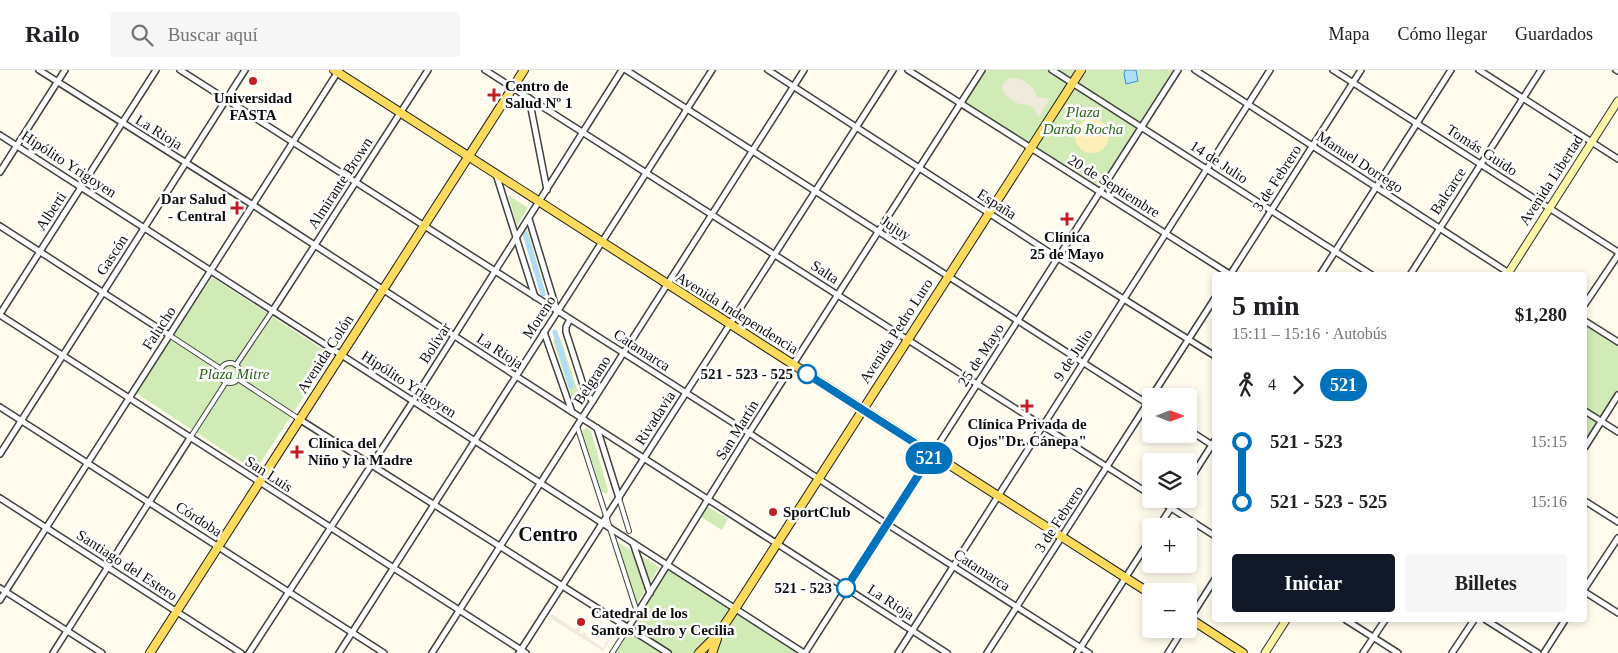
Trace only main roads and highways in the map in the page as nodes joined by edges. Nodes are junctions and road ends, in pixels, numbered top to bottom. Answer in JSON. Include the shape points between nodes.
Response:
{"nodes":[{"id":1,"x":524,"y":70,"type":"edge"},
{"id":2,"x":1081,"y":70,"type":"edge"},
{"id":3,"x":337,"y":71,"type":"edge"},
{"id":4,"x":1618,"y":101,"type":"edge"},
{"id":5,"x":468,"y":156,"type":"junction"},
{"id":6,"x":1510,"y":272,"type":"edge"},
{"id":7,"x":863,"y":409,"type":"junction"},
{"id":8,"x":1142,"y":588,"type":"edge"},
{"id":9,"x":1285,"y":622,"type":"edge"},
{"id":10,"x":1197,"y":624,"type":"edge"},
{"id":11,"x":719,"y":633,"type":"junction"},
{"id":12,"x":150,"y":653,"type":"edge"},
{"id":13,"x":699,"y":653,"type":"edge"},
{"id":14,"x":712,"y":653,"type":"edge"},
{"id":15,"x":1243,"y":653,"type":"edge"},
{"id":16,"x":1265,"y":653,"type":"edge"}],
"edges":[{"from":1,"to":5,"type":"main road","name":"Avenida Colón"},
{"from":2,"to":7,"type":"main road","name":"Avenida Pedro Luro"},
{"from":3,"to":5,"type":"main road","name":"Avenida Independencia"},
{"from":4,"to":6,"type":"main road","name":"Avenida Libertad"},
{"from":5,"to":7,"type":"main road","name":"Avenida Independencia"},
{"from":5,"to":12,"type":"main road","name":"Avenida Colón"},
{"from":7,"to":8,"type":"main road","name":"Avenida Independencia"},
{"from":7,"to":11,"type":"main road","name":"Avenida Pedro Luro"},
{"from":9,"to":16,"type":"main road"},
{"from":10,"to":15,"type":"main road"},
{"from":11,"to":13,"type":"main road","name":"Avenida Pedro Luro"},
{"from":11,"to":14,"type":"main road","name":"Avenida Pedro Luro"}]}
